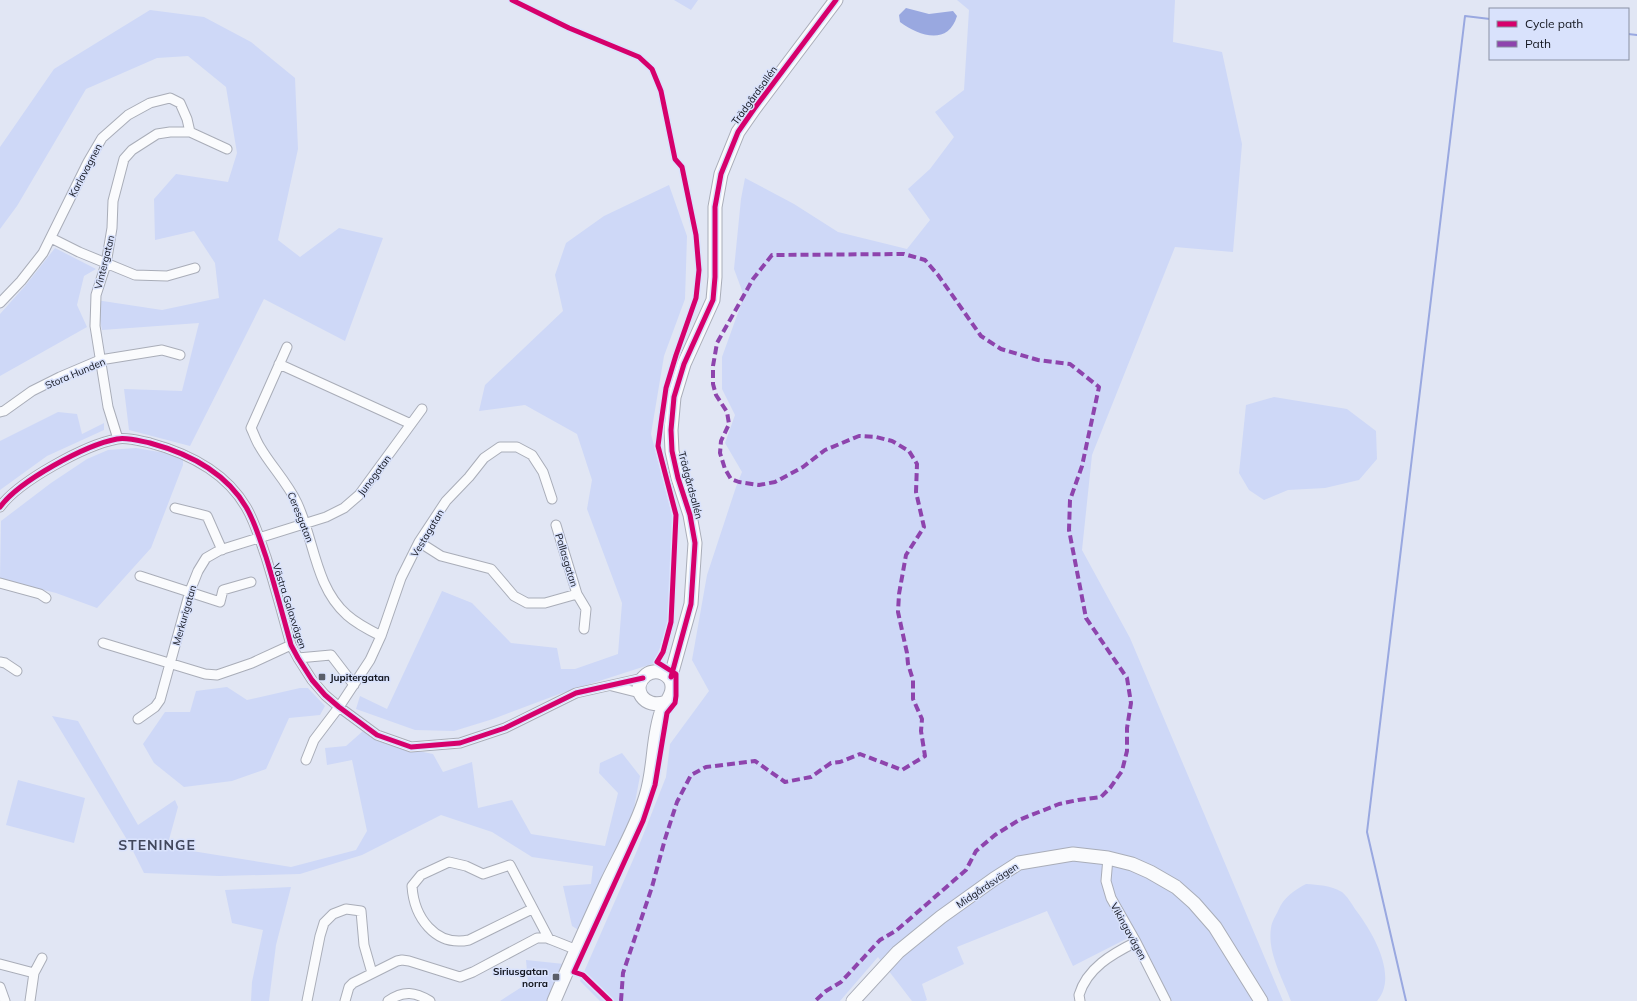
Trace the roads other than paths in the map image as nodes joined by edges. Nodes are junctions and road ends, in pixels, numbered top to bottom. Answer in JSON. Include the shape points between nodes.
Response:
{"nodes":[{"id":1,"x":836,"y":0,"type":"edge"},
{"id":2,"x":190,"y":132,"type":"junction"},
{"id":3,"x":227,"y":149,"type":"dead end"},
{"id":4,"x":51,"y":238,"type":"junction"},
{"id":5,"x":106,"y":264,"type":"junction"},
{"id":6,"x":195,"y":268,"type":"dead end"},
{"id":7,"x":0,"y":303,"type":"edge"},
{"id":8,"x":287,"y":347,"type":"dead end"},
{"id":9,"x":180,"y":355,"type":"dead end"},
{"id":10,"x":100,"y":360,"type":"junction"},
{"id":11,"x":279,"y":364,"type":"junction"},
{"id":12,"x":422,"y":409,"type":"dead end"},
{"id":13,"x":0,"y":412,"type":"edge"},
{"id":14,"x":411,"y":424,"type":"junction"},
{"id":15,"x":118,"y":439,"type":"junction"},
{"id":16,"x":552,"y":499,"type":"dead end"},
{"id":17,"x":0,"y":507,"type":"edge"},
{"id":18,"x":175,"y":508,"type":"dead end"},
{"id":19,"x":305,"y":523,"type":"junction"},
{"id":20,"x":556,"y":526,"type":"dead end"},
{"id":21,"x":259,"y":537,"type":"junction"},
{"id":22,"x":419,"y":542,"type":"junction"},
{"id":23,"x":222,"y":550,"type":"junction"},
{"id":24,"x":140,"y":576,"type":"dead end"},
{"id":25,"x":251,"y":582,"type":"dead end"},
{"id":26,"x":0,"y":583,"type":"edge"},
{"id":27,"x":190,"y":591,"type":"junction"},
{"id":28,"x":577,"y":594,"type":"junction"},
{"id":29,"x":46,"y":598,"type":"dead end"},
{"id":30,"x":584,"y":629,"type":"dead end"},
{"id":31,"x":381,"y":636,"type":"junction"},
{"id":32,"x":103,"y":643,"type":"dead end"},
{"id":33,"x":291,"y":645,"type":"junction"},
{"id":34,"x":680,"y":646,"type":"junction"},
{"id":35,"x":298,"y":658,"type":"junction"},
{"id":36,"x":0,"y":662,"type":"edge"},
{"id":37,"x":171,"y":664,"type":"junction"},
{"id":38,"x":17,"y":671,"type":"dead end"},
{"id":39,"x":657,"y":672,"type":"junction"},
{"id":40,"x":643,"y":678,"type":"junction"},
{"id":41,"x":670,"y":679,"type":"junction"},
{"id":42,"x":354,"y":685,"type":"junction"},
{"id":43,"x":609,"y":685,"type":"junction"},
{"id":44,"x":640,"y":693,"type":"junction"},
{"id":45,"x":666,"y":702,"type":"junction"},
{"id":46,"x":650,"y":704,"type":"junction"},
{"id":47,"x":339,"y":708,"type":"junction"},
{"id":48,"x":138,"y":719,"type":"dead end"},
{"id":49,"x":656,"y":732,"type":"junction"},
{"id":50,"x":306,"y":760,"type":"dead end"},
{"id":51,"x":1108,"y":858,"type":"junction"},
{"id":52,"x":532,"y":909,"type":"junction"},
{"id":53,"x":549,"y":939,"type":"junction"},
{"id":54,"x":1136,"y":942,"type":"junction"},
{"id":55,"x":577,"y":950,"type":"junction"},
{"id":56,"x":42,"y":958,"type":"dead end"},
{"id":57,"x":0,"y":964,"type":"edge"},
{"id":58,"x":34,"y":973,"type":"junction"},
{"id":59,"x":372,"y":973,"type":"junction"},
{"id":60,"x":0,"y":987,"type":"edge"},
{"id":61,"x":6,"y":1001,"type":"edge"},
{"id":62,"x":30,"y":1001,"type":"edge"},
{"id":63,"x":307,"y":1001,"type":"edge"},
{"id":64,"x":345,"y":1001,"type":"edge"},
{"id":65,"x":388,"y":1001,"type":"edge"},
{"id":66,"x":430,"y":1001,"type":"edge"},
{"id":67,"x":554,"y":1001,"type":"edge"},
{"id":68,"x":853,"y":1001,"type":"edge"},
{"id":69,"x":1080,"y":1001,"type":"edge"},
{"id":70,"x":1166,"y":1001,"type":"edge"},
{"id":71,"x":1262,"y":1001,"type":"edge"}],
"edges":[{"from":1,"to":34,"type":"street","name":"Trädgårdsallén","via":[[738,132],[721,174],[715,207],[713,300],[684,364],[674,397],[671,430],[672,451],[695,543],[692,604]]},
{"from":2,"to":3,"type":"street"},
{"from":2,"to":4,"type":"street","name":"Karlavagnen","via":[[180,103],[170,98],[150,103],[128,115],[102,138]]},
{"from":2,"to":5,"type":"street","name":"Vintergatan","via":[[157,134],[132,150],[124,159],[113,201]]},
{"from":4,"to":5,"type":"street"},
{"from":4,"to":7,"type":"street","name":"Karlavagnen","via":[[26,275]]},
{"from":5,"to":6,"type":"street","via":[[135,275],[167,276]]},
{"from":5,"to":10,"type":"street","name":"Vintergatan","via":[[96,295],[95,326]]},
{"from":8,"to":11,"type":"street","name":"Ceresgatan"},
{"from":9,"to":10,"type":"street","name":"Stora Hunden","via":[[162,350]]},
{"from":10,"to":13,"type":"street","name":"Stora Hunden","via":[[60,377]]},
{"from":10,"to":15,"type":"street","name":"Vintergatan","via":[[108,407]]},
{"from":11,"to":14,"type":"street"},
{"from":11,"to":19,"type":"street","name":"Ceresgatan","via":[[251,428],[259,447],[288,486]]},
{"from":12,"to":14,"type":"street","name":"Junogatan"},
{"from":14,"to":19,"type":"street","name":"Junogatan","via":[[359,495],[344,508]]},
{"from":15,"to":17,"type":"street","name":"Västra Galaxvägen","via":[[91,447],[45,469],[5,500]]},
{"from":15,"to":21,"type":"street","name":"Västra Galaxvägen","via":[[168,448],[199,461],[226,481],[246,506]]},
{"from":16,"to":22,"type":"street","name":"Vestagatan","via":[[543,472],[532,455],[517,447],[500,447],[484,458],[446,501]]},
{"from":18,"to":23,"type":"street","via":[[207,516]]},
{"from":19,"to":21,"type":"street","name":"Junogatan"},
{"from":19,"to":31,"type":"street","name":"Ceresgatan","via":[[329,592],[346,614]]},
{"from":20,"to":28,"type":"street","name":"Pallasgatan"},
{"from":21,"to":23,"type":"street","name":"Merkurigatan"},
{"from":21,"to":33,"type":"street","name":"Västra Galaxvägen"},
{"from":22,"to":28,"type":"street","name":"Pallasgatan","via":[[441,556],[491,569],[514,596],[527,603],[545,603]]},
{"from":22,"to":31,"type":"street","name":"Vestagatan","via":[[401,578]]},
{"from":23,"to":27,"type":"street","name":"Merkurigatan","via":[[206,558]]},
{"from":24,"to":27,"type":"street"},
{"from":25,"to":27,"type":"street","via":[[223,590],[220,602]]},
{"from":26,"to":29,"type":"street"},
{"from":27,"to":37,"type":"street","name":"Merkurigatan"},
{"from":28,"to":30,"type":"street","name":"Pallasgatan","via":[[586,609]]},
{"from":31,"to":42,"type":"street","name":"Vestagatan"},
{"from":32,"to":37,"type":"street"},
{"from":33,"to":35,"type":"street","name":"Västra Galaxvägen"},
{"from":33,"to":37,"type":"street","via":[[218,675]]},
{"from":34,"to":39,"type":"street","name":"Trädgårdsallén"},
{"from":34,"to":41,"type":"street","name":"Trädgårdsallén"},
{"from":35,"to":42,"type":"street","via":[[331,655]]},
{"from":35,"to":47,"type":"street","name":"Västra Galaxvägen","via":[[324,695]]},
{"from":36,"to":38,"type":"street"},
{"from":37,"to":48,"type":"street","name":"Merkurigatan","via":[[160,700]]},
{"from":39,"to":40,"type":"street","via":[[649,673]]},
{"from":39,"to":41,"type":"street"},
{"from":40,"to":43,"type":"street","name":"Västra Galaxvägen"},
{"from":40,"to":44,"type":"street"},
{"from":41,"to":45,"type":"street","via":[[673,687]]},
{"from":42,"to":47,"type":"street","name":"Vestagatan"},
{"from":43,"to":44,"type":"street","name":"Västra Galaxvägen"},
{"from":43,"to":47,"type":"street","name":"Västra Galaxvägen","via":[[576,693],[505,728],[460,744],[411,746],[377,735]]},
{"from":44,"to":46,"type":"street"},
{"from":45,"to":46,"type":"street"},
{"from":45,"to":49,"type":"street"},
{"from":46,"to":49,"type":"street"},
{"from":47,"to":50,"type":"street","via":[[314,740]]},
{"from":49,"to":55,"type":"street","via":[[650,781],[640,817]]},
{"from":51,"to":54,"type":"street","name":"Vikingavägen","via":[[1106,881],[1111,898]]},
{"from":51,"to":68,"type":"street","name":"Midgårdsvägen","via":[[1073,854],[1019,863],[941,917],[904,947]]},
{"from":51,"to":71,"type":"street","name":"Midgårdsvägen","via":[[1150,872],[1176,887],[1194,903],[1215,927]]},
{"from":52,"to":52,"type":"street","via":[[510,865],[483,874],[449,862],[422,875],[412,886],[413,899],[422,918],[434,934],[457,942],[469,940]]},
{"from":52,"to":53,"type":"street"},
{"from":53,"to":55,"type":"street"},
{"from":53,"to":59,"type":"street","via":[[537,938],[528,941],[460,977],[402,960]]},
{"from":54,"to":69,"type":"street","via":[[1112,954],[1086,977],[1078,995]]},
{"from":54,"to":70,"type":"street","name":"Vikingavägen"},
{"from":55,"to":67,"type":"street"},
{"from":56,"to":58,"type":"street"},
{"from":57,"to":58,"type":"street"},
{"from":58,"to":62,"type":"street"},
{"from":59,"to":63,"type":"street","via":[[364,945],[361,911],[346,909],[333,914],[324,924],[320,936]]},
{"from":59,"to":64,"type":"street","via":[[349,987]]},
{"from":60,"to":61,"type":"street"},
{"from":65,"to":66,"type":"street","via":[[404,994],[419,994]]}]}
